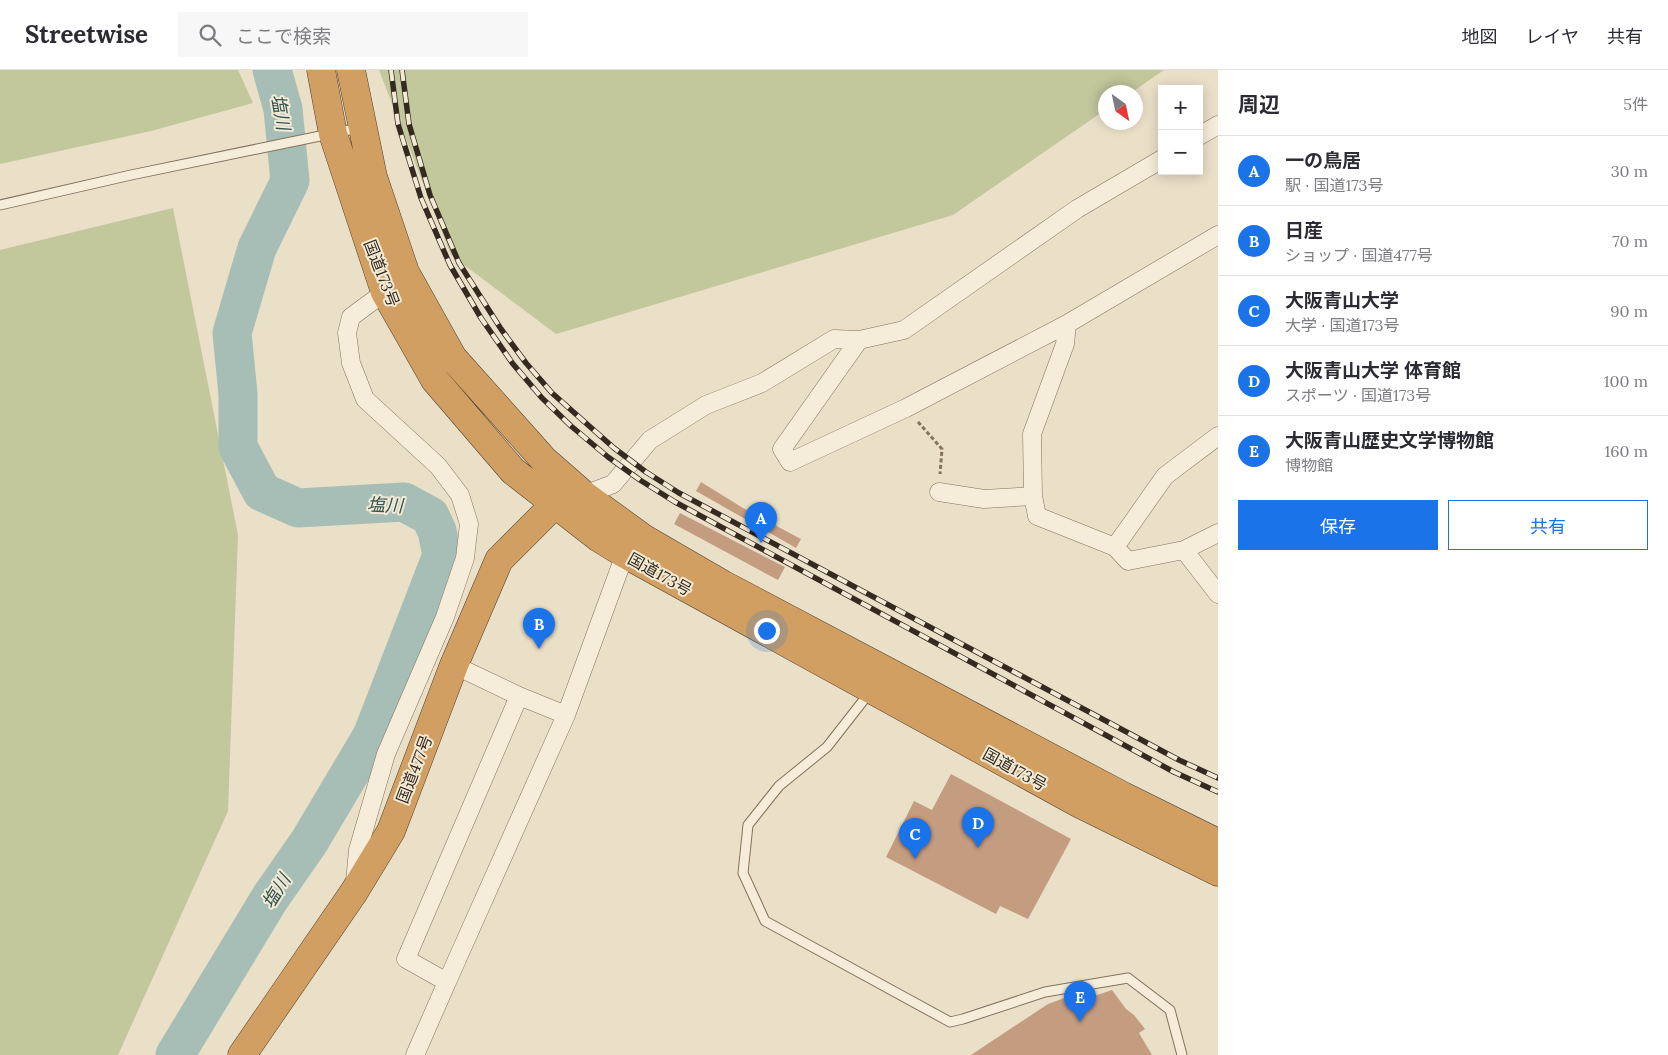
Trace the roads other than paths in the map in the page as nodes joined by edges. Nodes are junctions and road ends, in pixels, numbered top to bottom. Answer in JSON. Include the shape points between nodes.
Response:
{"nodes":[{"id":1,"x":321,"y":70,"type":"edge"},
{"id":2,"x":351,"y":70,"type":"edge"},
{"id":3,"x":1218,"y":125,"type":"edge"},
{"id":4,"x":362,"y":128,"type":"junction"},
{"id":5,"x":333,"y":134,"type":"junction"},
{"id":6,"x":1203,"y":134,"type":"edge"},
{"id":7,"x":1158,"y":160,"type":"edge"},
{"id":8,"x":0,"y":205,"type":"edge"},
{"id":9,"x":1218,"y":235,"type":"edge"},
{"id":10,"x":385,"y":292,"type":"junction"},
{"id":11,"x":1067,"y":324,"type":"junction"},
{"id":12,"x":859,"y":340,"type":"junction"},
{"id":13,"x":1218,"y":436,"type":"edge"},
{"id":14,"x":939,"y":492,"type":"road end"},
{"id":15,"x":584,"y":495,"type":"junction"},
{"id":16,"x":1033,"y":496,"type":"junction"},
{"id":17,"x":555,"y":504,"type":"junction"},
{"id":18,"x":1218,"y":533,"type":"edge"},
{"id":19,"x":1115,"y":547,"type":"junction"},
{"id":20,"x":1184,"y":550,"type":"junction"},
{"id":21,"x":625,"y":554,"type":"junction"},
{"id":22,"x":1218,"y":594,"type":"edge"},
{"id":23,"x":454,"y":665,"type":"junction"},
{"id":24,"x":871,"y":690,"type":"junction"},
{"id":25,"x":519,"y":696,"type":"junction"},
{"id":26,"x":566,"y":715,"type":"junction"},
{"id":27,"x":1218,"y":843,"type":"edge"},
{"id":28,"x":1218,"y":872,"type":"edge"},
{"id":29,"x":354,"y":892,"type":"junction"},
{"id":30,"x":447,"y":982,"type":"junction"},
{"id":31,"x":242,"y":1055,"type":"edge"},
{"id":32,"x":414,"y":1055,"type":"edge"},
{"id":33,"x":1182,"y":1055,"type":"edge"}],
"edges":[{"from":1,"to":5,"type":"highway","name":"国道173号"},
{"from":2,"to":4,"type":"highway","name":"国道173号"},
{"from":3,"to":6,"type":"street"},
{"from":4,"to":5,"type":"lane"},
{"from":4,"to":15,"type":"highway","name":"国道173号","via":[[373,177],[405,272],[453,358],[544,460]]},
{"from":5,"to":8,"type":"lane"},
{"from":5,"to":10,"type":"highway","name":"国道173号"},
{"from":7,"to":12,"type":"street","via":[[1077,209],[904,330]]},
{"from":9,"to":11,"type":"street"},
{"from":10,"to":17,"type":"highway","name":"国道173号","via":[[435,380],[513,471]]},
{"from":10,"to":29,"type":"street","via":[[351,317],[347,333],[351,363],[365,399],[438,466],[460,495],[469,524],[465,558],[445,617],[386,754],[358,850]]},
{"from":11,"to":12,"type":"street","via":[[906,408],[790,462],[782,449]]},
{"from":11,"to":16,"type":"street","via":[[1065,344],[1032,434]]},
{"from":12,"to":15,"type":"street","via":[[834,339],[762,382],[706,405],[650,440],[613,484]]},
{"from":13,"to":19,"type":"street","via":[[1165,476]]},
{"from":14,"to":16,"type":"street","via":[[984,499]]},
{"from":15,"to":17,"type":"highway","name":"国道477号"},
{"from":15,"to":27,"type":"highway","name":"国道173号","via":[[643,538],[724,585]]},
{"from":16,"to":19,"type":"street","via":[[1037,516]]},
{"from":17,"to":21,"type":"highway","name":"国道173号"},
{"from":17,"to":23,"type":"highway","name":"国道477号","via":[[499,560]]},
{"from":18,"to":20,"type":"street"},
{"from":19,"to":20,"type":"street","via":[[1128,561]]},
{"from":20,"to":22,"type":"street"},
{"from":21,"to":24,"type":"highway","name":"国道173号"},
{"from":21,"to":26,"type":"street"},
{"from":23,"to":25,"type":"street"},
{"from":23,"to":29,"type":"highway","name":"国道477号","via":[[390,831]]},
{"from":24,"to":28,"type":"highway","name":"国道173号","via":[[1080,804]]},
{"from":24,"to":33,"type":"lane","via":[[828,748],[779,786],[748,824],[743,873],[766,921],[950,1022],[1046,992],[1128,978],[1170,1010]]},
{"from":25,"to":26,"type":"street"},
{"from":25,"to":30,"type":"street","via":[[406,959]]},
{"from":26,"to":30,"type":"street"},
{"from":29,"to":31,"type":"highway","name":"国道477号"},
{"from":30,"to":32,"type":"street"}]}
